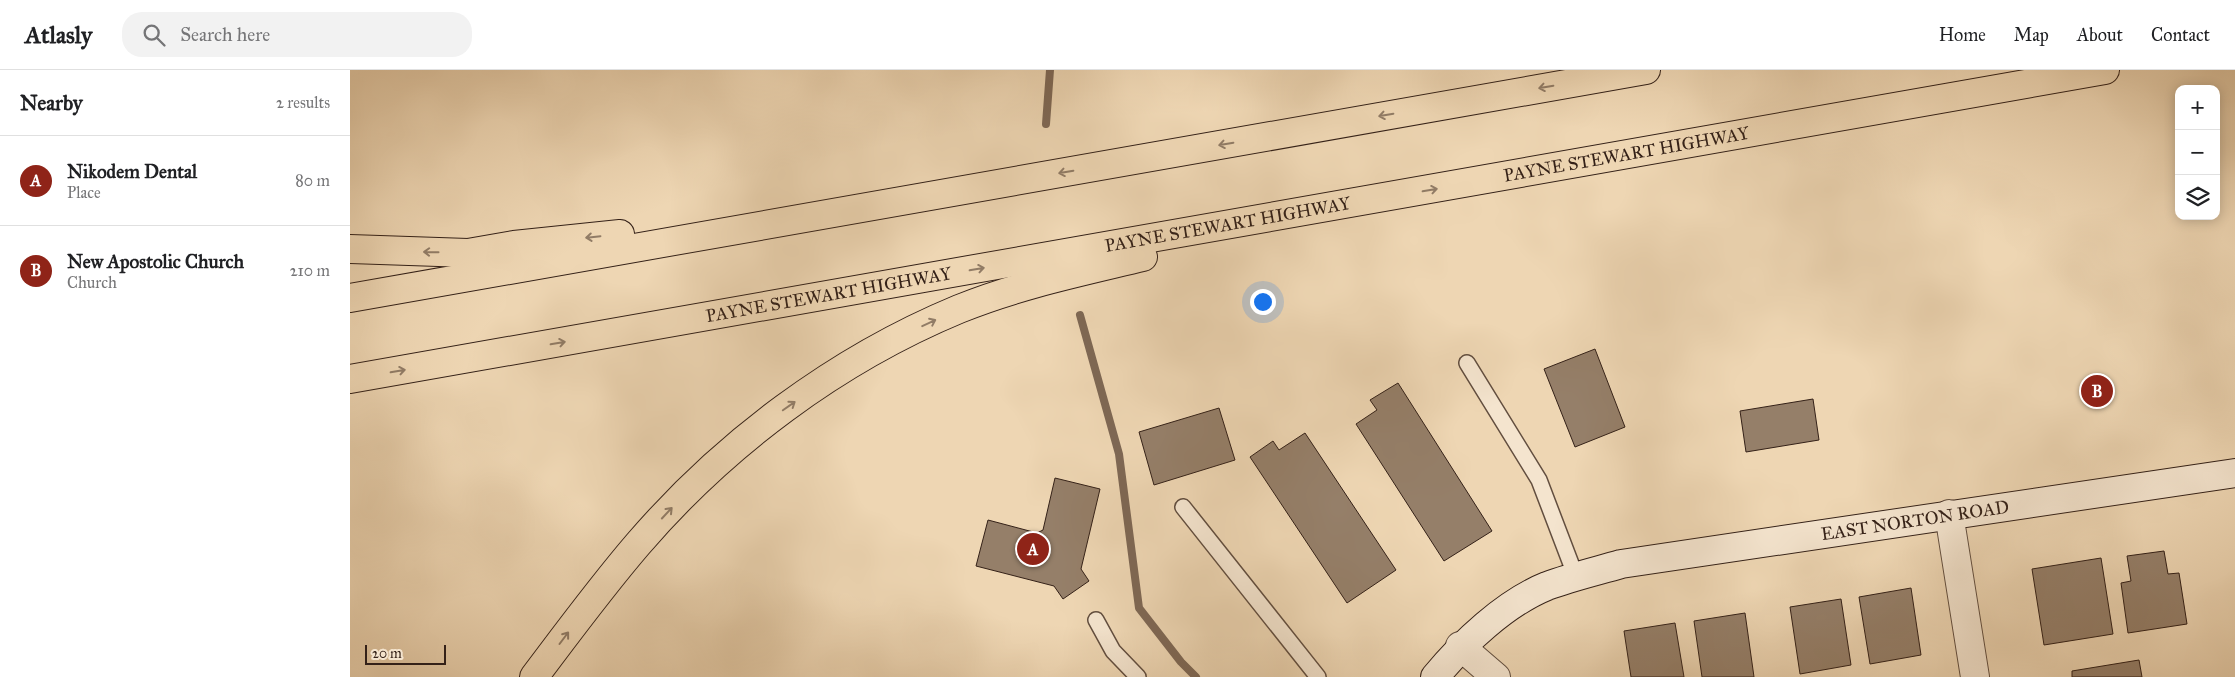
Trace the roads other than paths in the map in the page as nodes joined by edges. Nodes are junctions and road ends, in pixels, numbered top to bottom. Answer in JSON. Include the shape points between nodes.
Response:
{"nodes":[{"id":1,"x":1646,"y":70,"type":"edge"},
{"id":2,"x":2105,"y":70,"type":"edge"},
{"id":3,"x":1396,"y":196,"type":"junction"},
{"id":4,"x":885,"y":205,"type":"junction"},
{"id":5,"x":350,"y":249,"type":"edge"},
{"id":6,"x":350,"y":298,"type":"edge"},
{"id":7,"x":1467,"y":362,"type":"dead end"},
{"id":8,"x":350,"y":379,"type":"edge"},
{"id":9,"x":2235,"y":473,"type":"edge"},
{"id":10,"x":1183,"y":507,"type":"dead end"},
{"id":11,"x":1949,"y":514,"type":"junction"},
{"id":12,"x":1585,"y":574,"type":"junction"},
{"id":13,"x":1096,"y":620,"type":"dead end"},
{"id":14,"x":1460,"y":646,"type":"junction"},
{"id":15,"x":534,"y":677,"type":"edge"},
{"id":16,"x":1138,"y":677,"type":"edge"},
{"id":17,"x":1318,"y":677,"type":"edge"},
{"id":18,"x":1435,"y":677,"type":"edge"},
{"id":19,"x":1496,"y":677,"type":"edge"},
{"id":20,"x":1975,"y":677,"type":"edge"}],
"edges":[{"from":1,"to":4,"type":"highway","one_way":true},
{"from":3,"to":2,"type":"highway","name":"PAYNE STEWART HIGHWAY","one_way":true},
{"from":8,"to":3,"type":"highway","name":"PAYNE STEWART HIGHWAY","one_way":true},
{"from":15,"to":3,"type":"highway","one_way":true,"via":[[638,544],[708,472],[785,409],[907,333],[959,310],[1041,282]]},
{"from":4,"to":5,"type":"highway","one_way":true,"via":[[514,245],[468,253]]},
{"from":4,"to":6,"type":"highway"},
{"from":7,"to":12,"type":"lane","via":[[1539,480]]},
{"from":9,"to":11,"type":"main road","name":"EAST NORTON ROAD"},
{"from":10,"to":17,"type":"lane"},
{"from":11,"to":12,"type":"main road","name":"EAST NORTON ROAD","via":[[1621,564]]},
{"from":11,"to":20,"type":"main road"},
{"from":12,"to":14,"type":"main road","name":"EAST NORTON ROAD","via":[[1546,587],[1522,600]]},
{"from":13,"to":16,"type":"lane","via":[[1113,651]]},
{"from":14,"to":18,"type":"main road","name":"EAST NORTON ROAD"},
{"from":14,"to":19,"type":"main road"}]}
